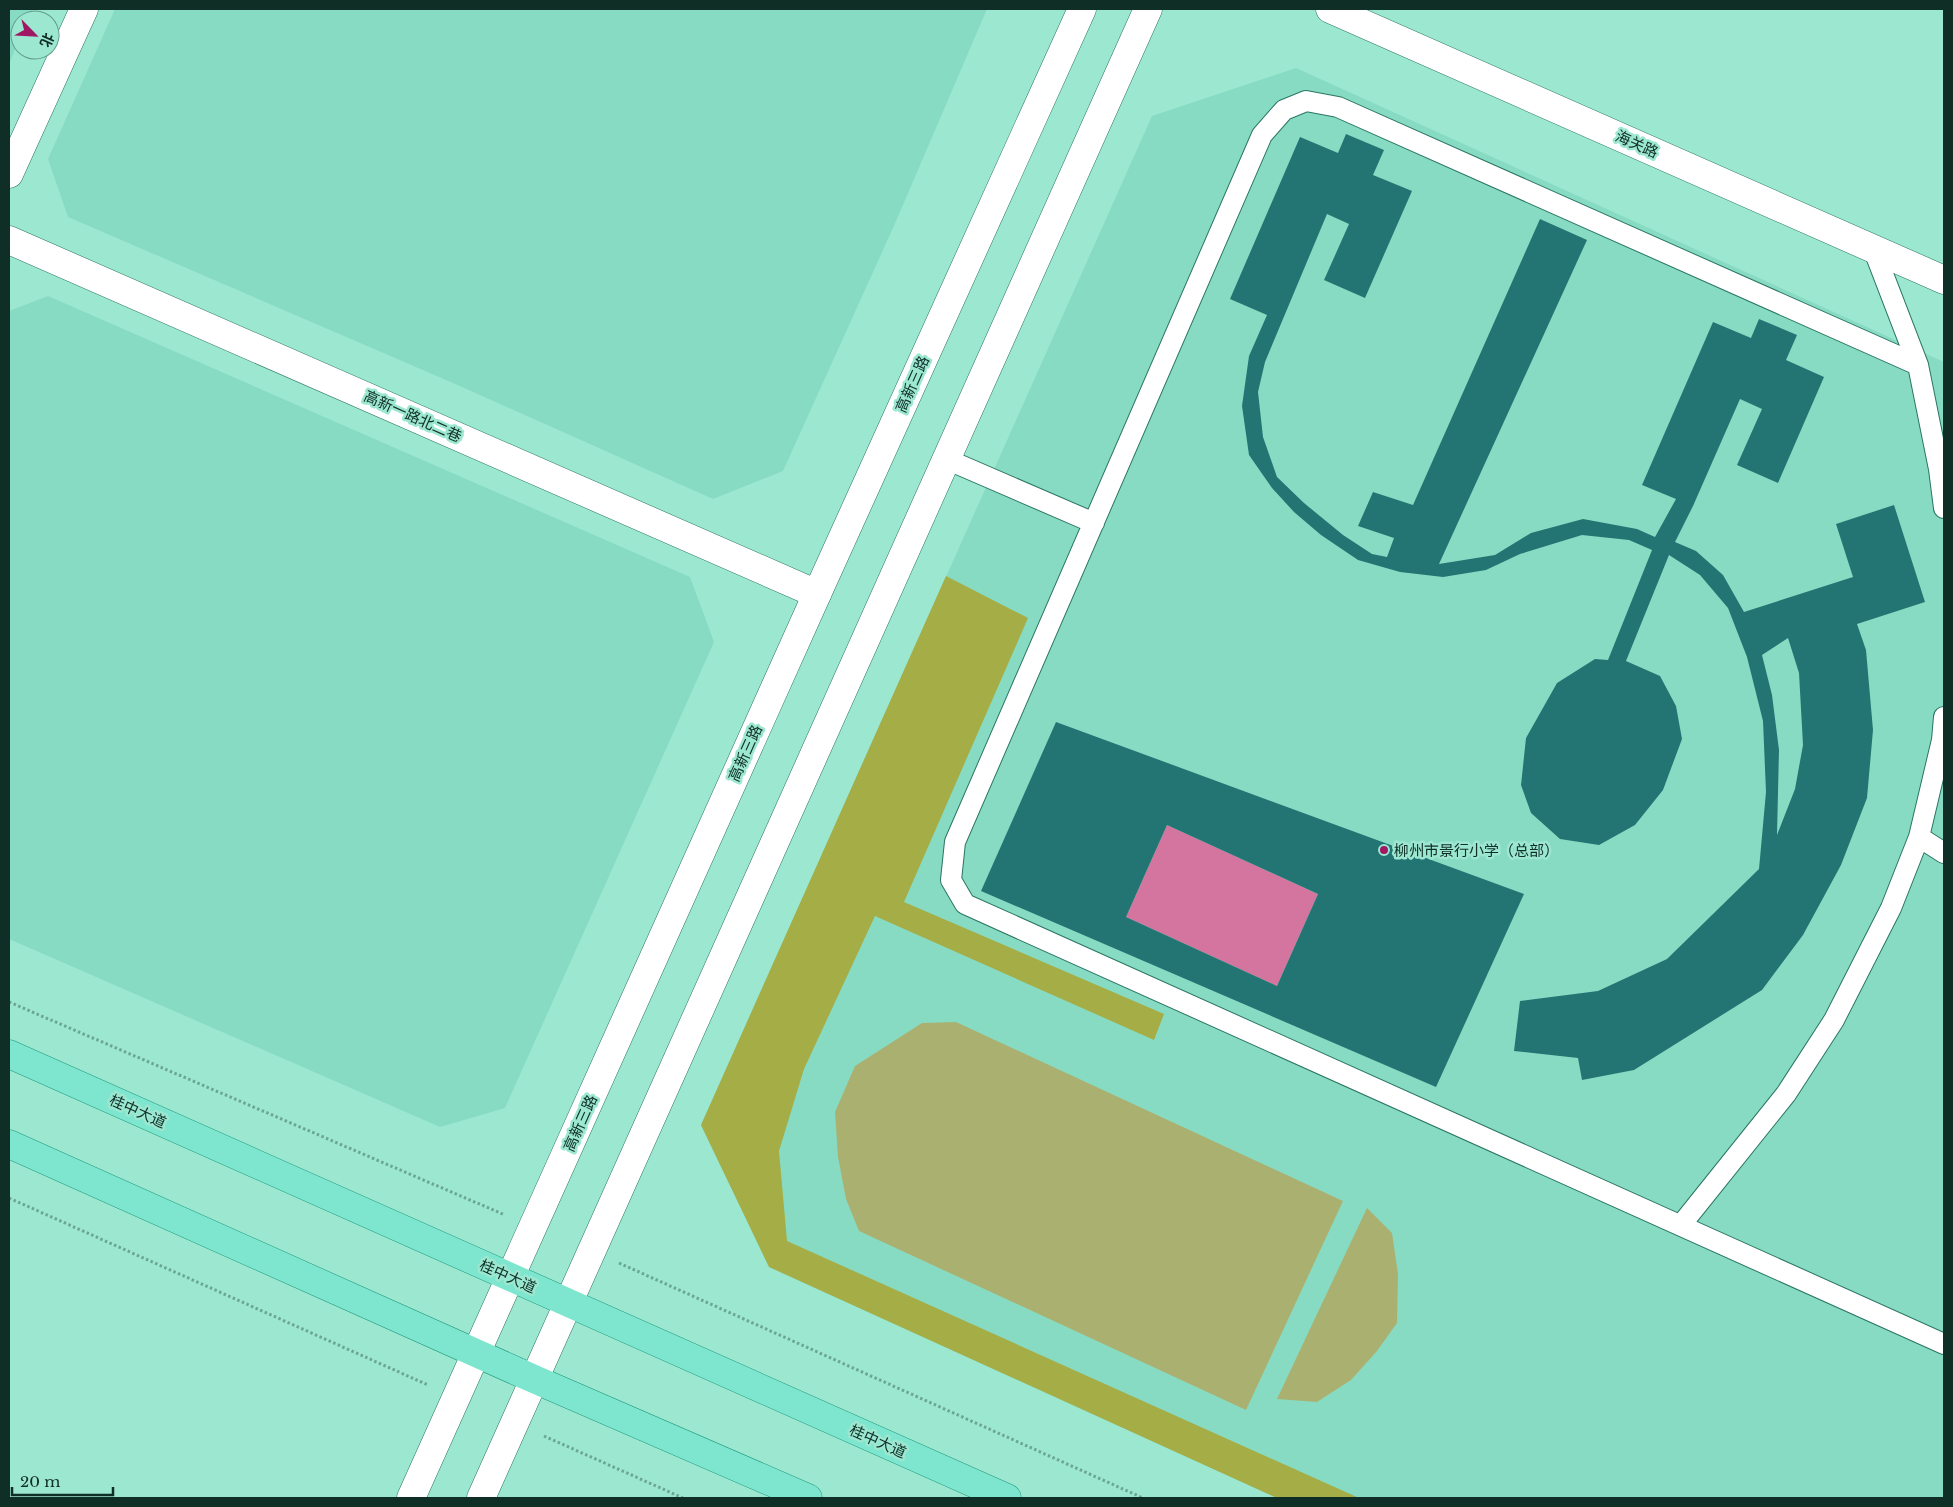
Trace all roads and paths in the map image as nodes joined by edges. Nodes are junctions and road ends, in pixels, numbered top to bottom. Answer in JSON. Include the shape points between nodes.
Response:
{"nodes":[{"id":1,"x":84,"y":9,"type":"edge"},
{"id":2,"x":1082,"y":9,"type":"edge"},
{"id":3,"x":1148,"y":9,"type":"edge"},
{"id":4,"x":1330,"y":9,"type":"edge"},
{"id":5,"x":9,"y":174,"type":"edge"},
{"id":6,"x":9,"y":240,"type":"edge"},
{"id":7,"x":1873,"y":248,"type":"junction"},
{"id":8,"x":1944,"y":280,"type":"edge"},
{"id":9,"x":1918,"y":365,"type":"junction"},
{"id":10,"x":946,"y":459,"type":"junction"},
{"id":11,"x":1944,"y":508,"type":"edge"},
{"id":12,"x":1094,"y":523,"type":"junction"},
{"id":13,"x":817,"y":594,"type":"junction"},
{"id":14,"x":1944,"y":717,"type":"edge"},
{"id":15,"x":1919,"y":837,"type":"junction"},
{"id":16,"x":1944,"y":853,"type":"edge"},
{"id":17,"x":9,"y":1054,"type":"edge"},
{"id":18,"x":9,"y":1144,"type":"edge"},
{"id":19,"x":9,"y":1198,"type":"edge"},
{"id":20,"x":1681,"y":1225,"type":"junction"},
{"id":21,"x":510,"y":1277,"type":"junction"},
{"id":22,"x":568,"y":1303,"type":"junction"},
{"id":23,"x":1944,"y":1344,"type":"edge"},
{"id":24,"x":476,"y":1353,"type":"junction"},
{"id":25,"x":534,"y":1379,"type":"junction"},
{"id":26,"x":457,"y":1397,"type":"junction"},
{"id":27,"x":515,"y":1423,"type":"junction"},
{"id":28,"x":411,"y":1498,"type":"edge"},
{"id":29,"x":481,"y":1498,"type":"edge"},
{"id":30,"x":683,"y":1498,"type":"edge"},
{"id":31,"x":808,"y":1498,"type":"edge"},
{"id":32,"x":1007,"y":1498,"type":"edge"}],
"edges":[{"from":1,"to":5,"type":"main road"},
{"from":2,"to":13,"type":"main road","name":"高新三路"},
{"from":3,"to":10,"type":"main road"},
{"from":4,"to":7,"type":"main road","name":"海关路"},
{"from":6,"to":13,"type":"main road","name":"高新一路北二巷"},
{"from":7,"to":8,"type":"main road","name":"海关路"},
{"from":7,"to":9,"type":"lane"},
{"from":9,"to":11,"type":"lane"},
{"from":9,"to":12,"type":"lane","via":[[1338,107],[1306,101],[1284,110],[1262,135]]},
{"from":10,"to":12,"type":"lane"},
{"from":10,"to":22,"type":"main road"},
{"from":12,"to":20,"type":"lane","via":[[955,842],[951,880],[965,904]]},
{"from":13,"to":21,"type":"main road","name":"高新三路"},
{"from":14,"to":15,"type":"lane","via":[[1942,740]]},
{"from":15,"to":16,"type":"lane"},
{"from":15,"to":20,"type":"lane","via":[[1891,908],[1834,1020],[1786,1094]]},
{"from":17,"to":21,"type":"main road","name":"桂中大道"},
{"from":18,"to":24,"type":"main road"},
{"from":19,"to":26,"type":"path"},
{"from":20,"to":23,"type":"lane"},
{"from":21,"to":22,"type":"main road","name":"桂中大道"},
{"from":21,"to":24,"type":"main road","name":"高新三路"},
{"from":22,"to":25,"type":"main road"},
{"from":22,"to":32,"type":"main road","name":"桂中大道"},
{"from":24,"to":25,"type":"main road"},
{"from":24,"to":26,"type":"main road","name":"高新三路"},
{"from":25,"to":27,"type":"main road"},
{"from":25,"to":31,"type":"main road"},
{"from":26,"to":28,"type":"main road","name":"高新三路"},
{"from":27,"to":29,"type":"main road"},
{"from":27,"to":30,"type":"path"}]}
